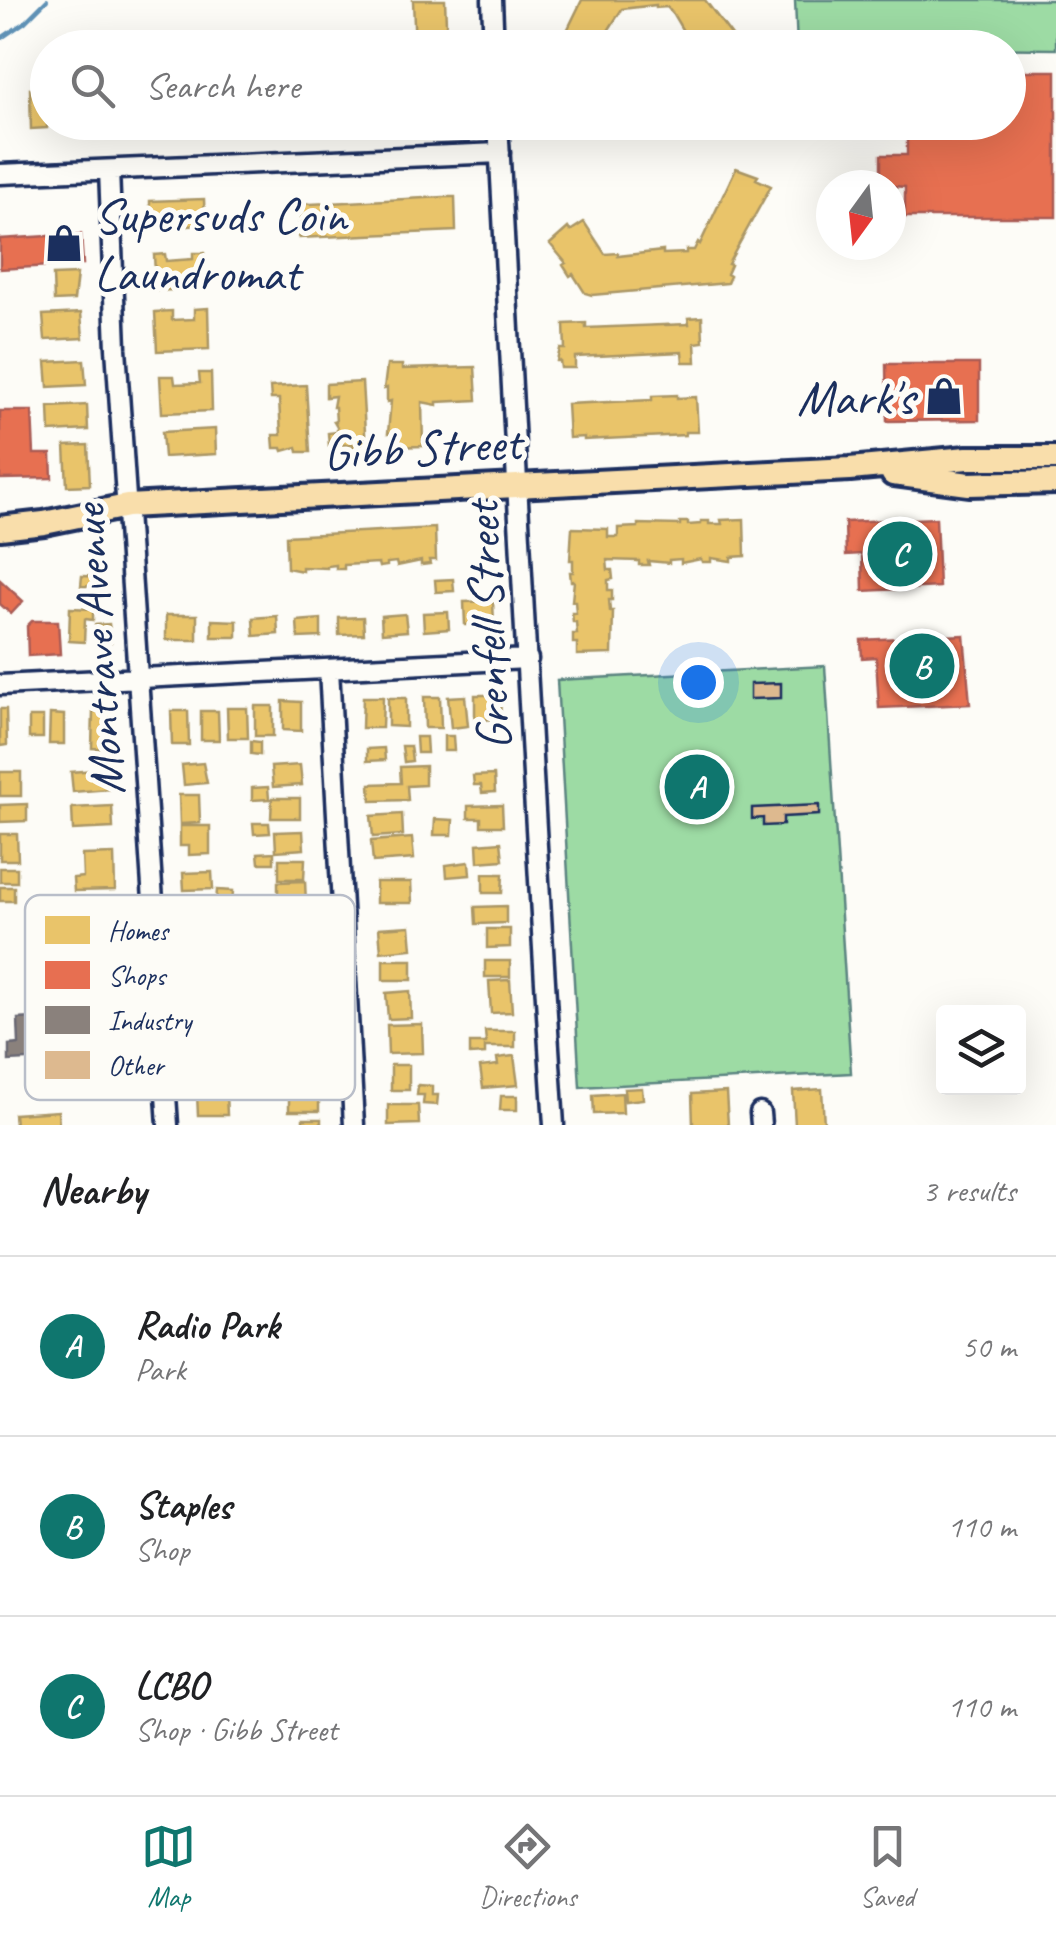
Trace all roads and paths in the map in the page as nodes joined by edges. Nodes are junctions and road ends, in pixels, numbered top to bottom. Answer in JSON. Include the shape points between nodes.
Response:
{"nodes":[{"id":1,"x":492,"y":0,"type":"edge"},
{"id":2,"x":493,"y":30,"type":"edge"},
{"id":3,"x":499,"y":140,"type":"edge"},
{"id":4,"x":500,"y":154,"type":"junction"},
{"id":5,"x":109,"y":170,"type":"junction"},
{"id":6,"x":0,"y":174,"type":"edge"},
{"id":7,"x":1056,"y":458,"type":"edge"},
{"id":8,"x":850,"y":469,"type":"junction"},
{"id":9,"x":1056,"y":482,"type":"edge"},
{"id":10,"x":519,"y":486,"type":"junction"},
{"id":11,"x":127,"y":506,"type":"junction"},
{"id":12,"x":0,"y":528,"type":"edge"},
{"id":13,"x":528,"y":659,"type":"junction"},
{"id":14,"x":330,"y":669,"type":"junction"},
{"id":15,"x":138,"y":676,"type":"junction"},
{"id":16,"x":0,"y":685,"type":"edge"},
{"id":17,"x":153,"y":895,"type":"edge"},
{"id":18,"x":342,"y":895,"type":"edge"},
{"id":19,"x":166,"y":1100,"type":"edge"},
{"id":20,"x":353,"y":1100,"type":"edge"},
{"id":21,"x":168,"y":1125,"type":"edge"},
{"id":22,"x":354,"y":1125,"type":"edge"},
{"id":23,"x":554,"y":1125,"type":"edge"}],
"edges":[{"from":1,"to":2,"type":"street"},
{"from":3,"to":4,"type":"street","name":"Grenfell Street"},
{"from":4,"to":5,"type":"street"},
{"from":4,"to":10,"type":"street","name":"Grenfell Street"},
{"from":5,"to":6,"type":"street"},
{"from":5,"to":11,"type":"street","name":"Montrave Avenue"},
{"from":7,"to":8,"type":"main road","name":"Gibb Street"},
{"from":8,"to":9,"type":"main road","name":"Gibb Street","via":[[969,484]]},
{"from":8,"to":10,"type":"main road","name":"Gibb Street"},
{"from":10,"to":11,"type":"main road","name":"Gibb Street"},
{"from":10,"to":13,"type":"street","name":"Grenfell Street"},
{"from":11,"to":12,"type":"main road","name":"Gibb Street"},
{"from":11,"to":15,"type":"street","name":"Montrave Avenue"},
{"from":13,"to":14,"type":"street"},
{"from":13,"to":23,"type":"street","name":"Grenfell Street"},
{"from":14,"to":15,"type":"street"},
{"from":14,"to":18,"type":"street"},
{"from":15,"to":16,"type":"street"},
{"from":15,"to":17,"type":"street","name":"Montrave Avenue"},
{"from":19,"to":21,"type":"street","name":"Montrave Avenue"},
{"from":20,"to":22,"type":"street"}]}
